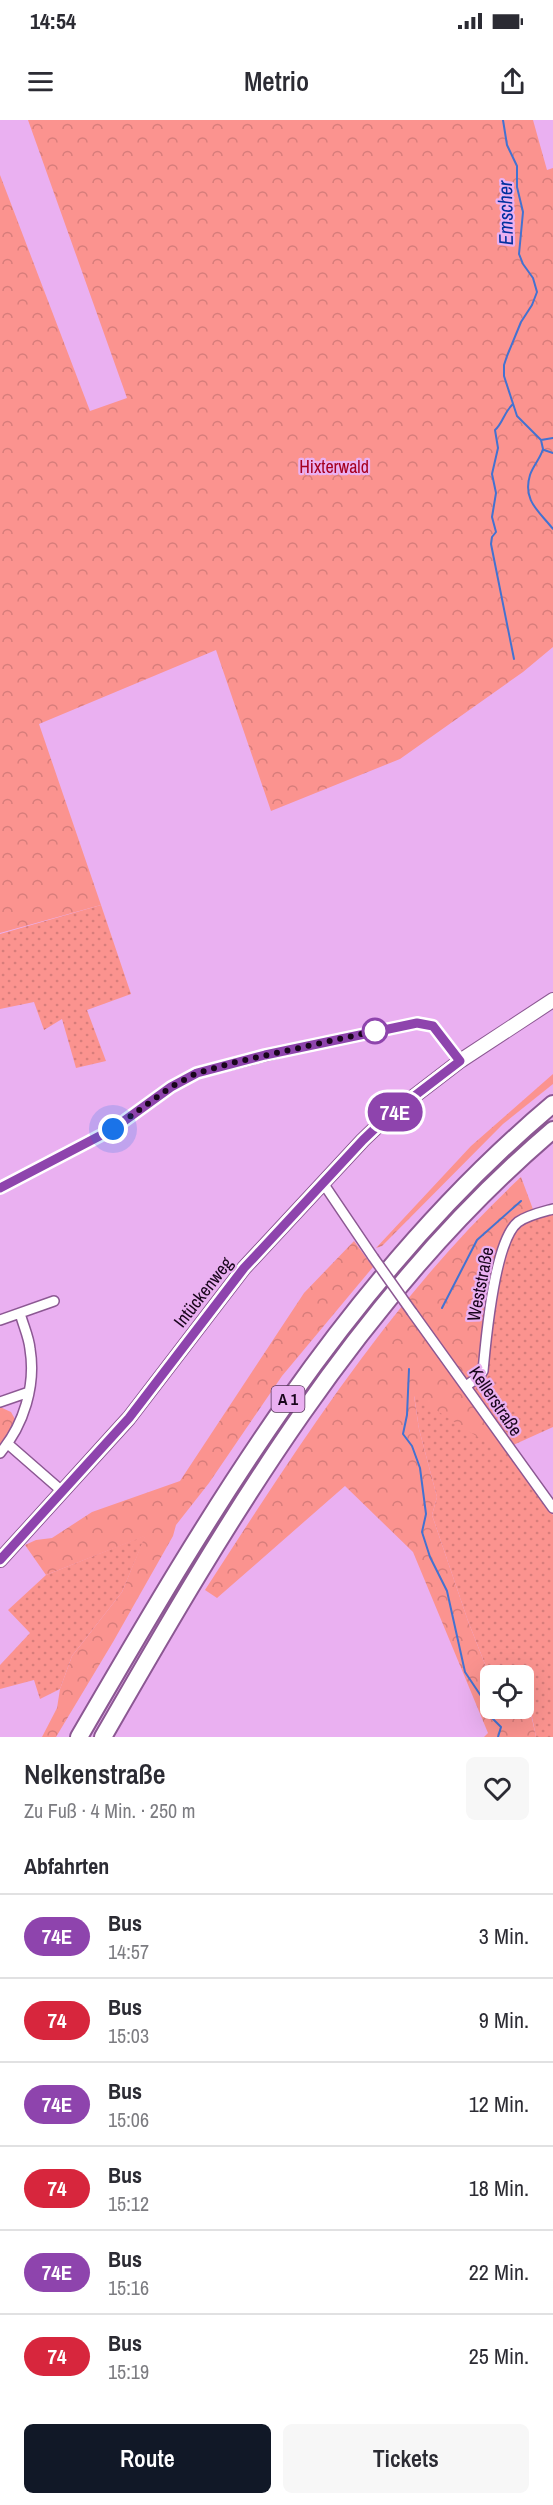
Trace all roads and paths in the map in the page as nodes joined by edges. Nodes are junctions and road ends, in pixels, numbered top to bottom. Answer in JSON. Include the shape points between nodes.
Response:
{"nodes":[{"id":1,"x":553,"y":1000,"type":"edge"},
{"id":2,"x":460,"y":1061,"type":"junction"},
{"id":3,"x":553,"y":1104,"type":"edge"},
{"id":4,"x":553,"y":1130,"type":"edge"},
{"id":5,"x":323,"y":1183,"type":"junction"},
{"id":6,"x":0,"y":1188,"type":"edge"},
{"id":7,"x":553,"y":1209,"type":"edge"},
{"id":8,"x":54,"y":1301,"type":"dead end"},
{"id":9,"x":20,"y":1313,"type":"junction"},
{"id":10,"x":0,"y":1320,"type":"edge"},
{"id":11,"x":466,"y":1386,"type":"junction"},
{"id":12,"x":29,"y":1392,"type":"junction"},
{"id":13,"x":0,"y":1402,"type":"edge"},
{"id":14,"x":8,"y":1444,"type":"junction"},
{"id":15,"x":0,"y":1453,"type":"edge"},
{"id":16,"x":63,"y":1492,"type":"junction"},
{"id":17,"x":553,"y":1508,"type":"edge"},
{"id":18,"x":0,"y":1560,"type":"edge"},
{"id":19,"x":79,"y":1737,"type":"edge"},
{"id":20,"x":103,"y":1737,"type":"edge"}],
"edges":[{"from":1,"to":2,"type":"street","name":"Intückenweg"},
{"from":2,"to":5,"type":"street","name":"Intückenweg","via":[[387,1117]]},
{"from":2,"to":6,"type":"street","via":[[433,1026],[417,1023],[236,1062],[197,1073],[113,1129]]},
{"from":3,"to":19,"type":"highway","number":"A 1","via":[[431,1220],[320,1355],[210,1516]]},
{"from":4,"to":20,"type":"highway","number":"A 1","via":[[434,1246],[372,1319],[295,1422],[227,1526]]},
{"from":5,"to":11,"type":"street","name":"Kellerstraße","bridge":true},
{"from":5,"to":16,"type":"street","name":"Intückenweg","via":[[244,1268],[129,1418]]},
{"from":7,"to":11,"type":"street","name":"Weststraße","via":[[519,1222],[505,1240],[483,1371]]},
{"from":8,"to":9,"type":"street"},
{"from":9,"to":10,"type":"street"},
{"from":9,"to":12,"type":"street","via":[[31,1350]]},
{"from":11,"to":17,"type":"street","name":"Kellerstraße"},
{"from":12,"to":13,"type":"street"},
{"from":12,"to":14,"type":"street"},
{"from":14,"to":15,"type":"street"},
{"from":14,"to":16,"type":"street"},
{"from":16,"to":18,"type":"street","name":"Intückenweg"}]}
